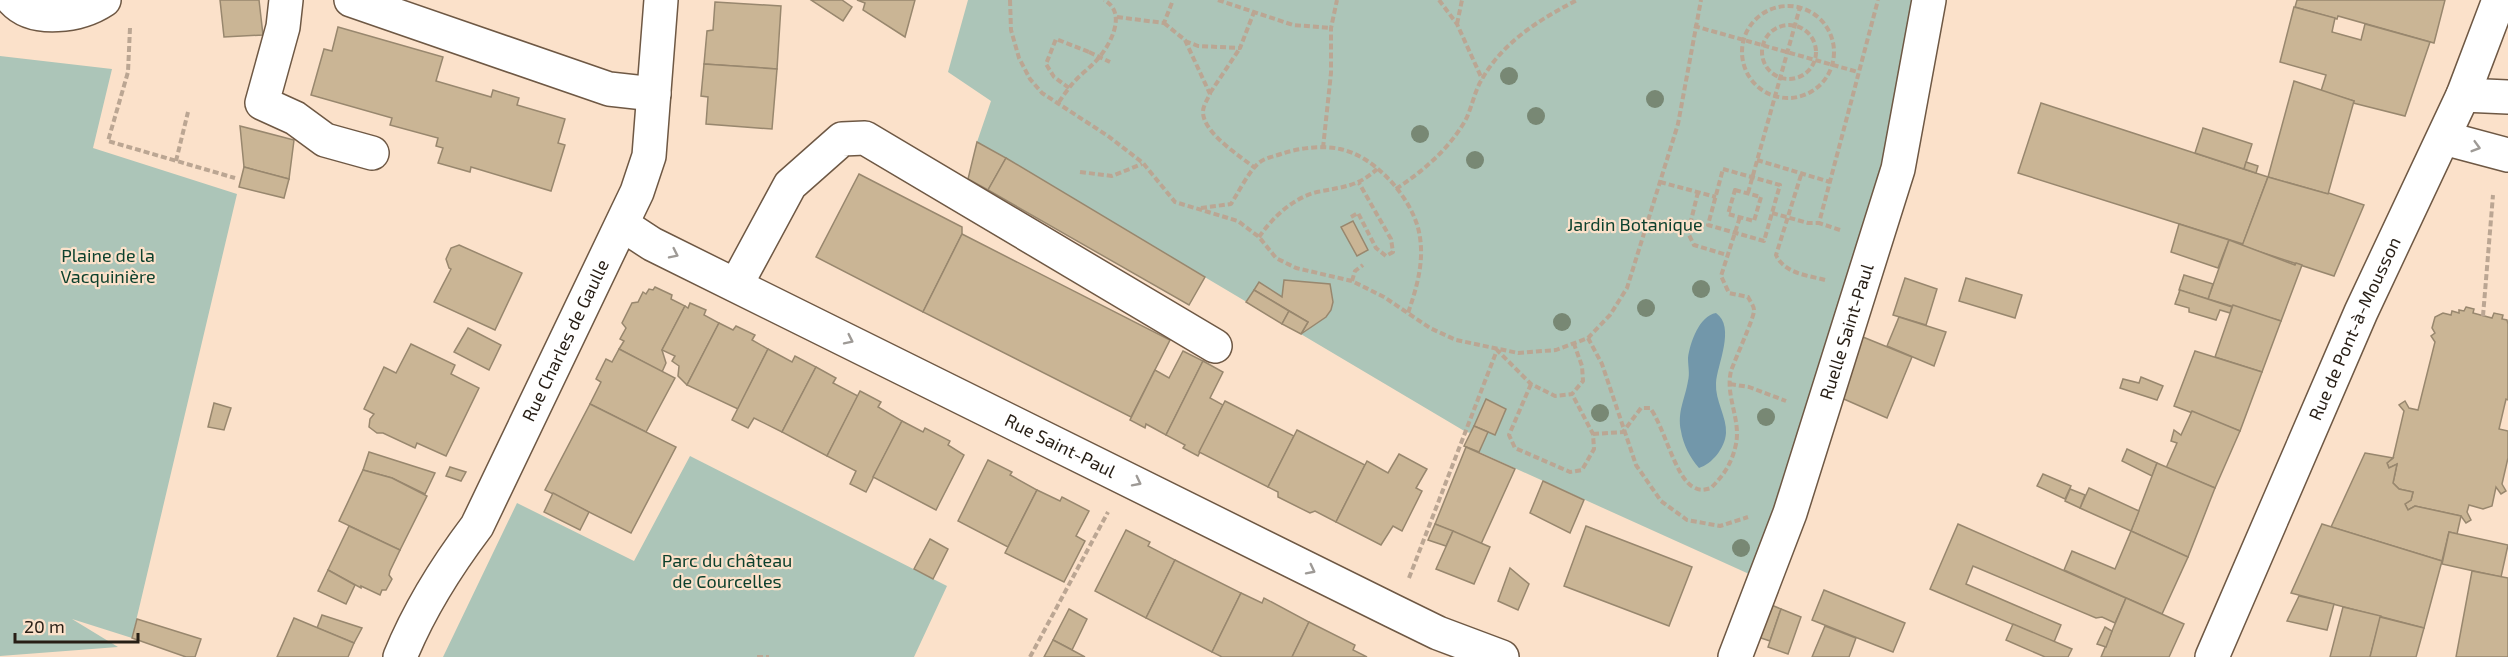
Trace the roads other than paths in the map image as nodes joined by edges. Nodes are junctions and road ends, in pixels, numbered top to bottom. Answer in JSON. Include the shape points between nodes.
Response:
{"nodes":[{"id":1,"x":13,"y":0,"type":"edge"},
{"id":2,"x":104,"y":0,"type":"edge"},
{"id":3,"x":286,"y":0,"type":"edge"},
{"id":4,"x":351,"y":0,"type":"edge"},
{"id":5,"x":661,"y":0,"type":"edge"},
{"id":6,"x":1929,"y":0,"type":"edge"},
{"id":7,"x":2502,"y":7,"type":"edge"},
{"id":8,"x":654,"y":94,"type":"junction"},
{"id":9,"x":2463,"y":95,"type":"junction"},
{"id":10,"x":2508,"y":97,"type":"edge"},
{"id":11,"x":2444,"y":138,"type":"junction"},
{"id":12,"x":372,"y":153,"type":"dead end"},
{"id":13,"x":2508,"y":155,"type":"edge"},
{"id":14,"x":623,"y":225,"type":"junction"},
{"id":15,"x":736,"y":285,"type":"junction"},
{"id":16,"x":1215,"y":346,"type":"dead end"},
{"id":17,"x":400,"y":657,"type":"edge"},
{"id":18,"x":1503,"y":657,"type":"edge"},
{"id":19,"x":1735,"y":657,"type":"edge"},
{"id":20,"x":2212,"y":657,"type":"edge"}],
"edges":[{"from":1,"to":2,"type":"street","via":[[22,9],[56,15],[91,8]]},
{"from":3,"to":12,"type":"street","via":[[283,27],[262,103],[295,118],[325,140]]},
{"from":4,"to":8,"type":"street","via":[[609,89]]},
{"from":5,"to":8,"type":"street","name":"Rue Charles de Gaulle"},
{"from":6,"to":19,"type":"street","name":"Ruelle Saint-Paul","via":[[1898,169],[1790,513]]},
{"from":7,"to":9,"type":"street","name":"Rue de Pont-à-Mousson"},
{"from":8,"to":14,"type":"street","name":"Rue Charles de Gaulle","via":[[649,156]]},
{"from":9,"to":10,"type":"street"},
{"from":9,"to":11,"type":"street","name":"Rue de Pont-à-Mousson"},
{"from":11,"to":13,"type":"street","one_way":true},
{"from":11,"to":20,"type":"street","name":"Rue de Pont-à-Mousson","via":[[2361,312]]},
{"from":14,"to":15,"type":"street","name":"Rue Saint-Paul","one_way":true,"via":[[652,244]]},
{"from":14,"to":17,"type":"street","name":"Rue Charles de Gaulle","via":[[477,526],[445,570]]},
{"from":15,"to":16,"type":"street","via":[[790,185],[842,139],[865,138]]},
{"from":15,"to":18,"type":"street","name":"Rue Saint-Paul","one_way":true,"via":[[1438,633]]}]}
